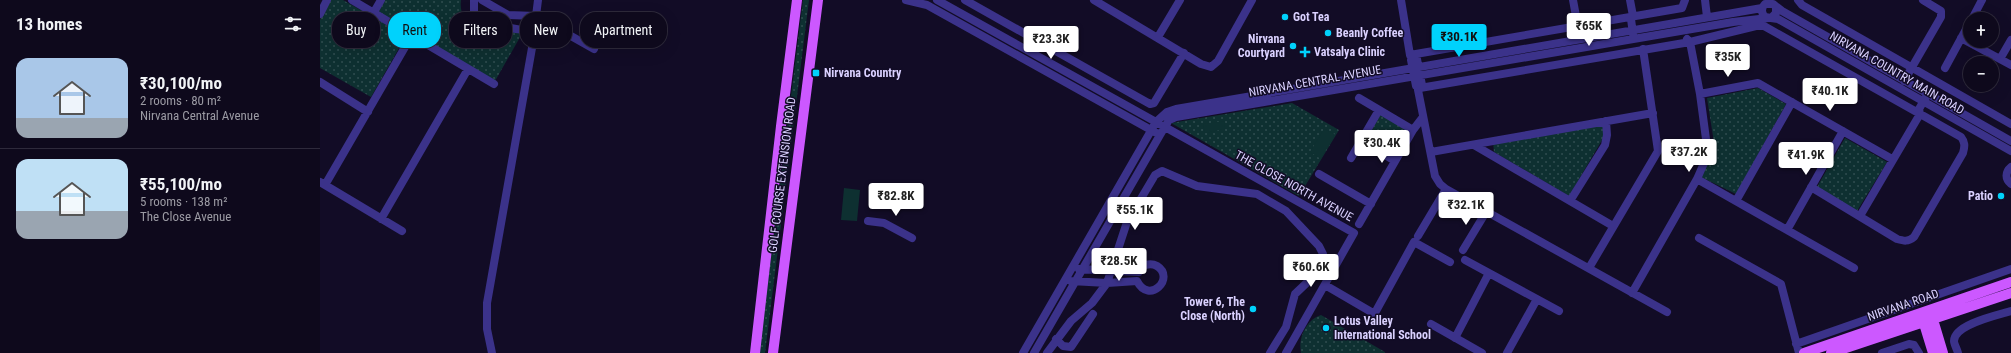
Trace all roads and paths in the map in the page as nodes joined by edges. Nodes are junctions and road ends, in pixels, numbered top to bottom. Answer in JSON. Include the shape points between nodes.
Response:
{"nodes":[{"id":1,"x":327,"y":0,"type":"edge"},
{"id":2,"x":352,"y":0,"type":"edge"},
{"id":3,"x":381,"y":0,"type":"edge"},
{"id":4,"x":474,"y":0,"type":"edge"},
{"id":5,"x":482,"y":0,"type":"edge"},
{"id":6,"x":538,"y":0,"type":"edge"},
{"id":7,"x":797,"y":0,"type":"edge"},
{"id":8,"x":818,"y":0,"type":"edge"},
{"id":9,"x":936,"y":0,"type":"edge"},
{"id":10,"x":965,"y":0,"type":"edge"},
{"id":11,"x":1094,"y":0,"type":"edge"},
{"id":12,"x":1180,"y":0,"type":"edge"},
{"id":13,"x":1252,"y":0,"type":"edge"},
{"id":14,"x":1401,"y":0,"type":"edge"},
{"id":15,"x":1573,"y":0,"type":"edge"},
{"id":16,"x":1630,"y":0,"type":"edge"},
{"id":17,"x":1685,"y":0,"type":"edge"},
{"id":18,"x":1705,"y":0,"type":"edge"},
{"id":19,"x":1798,"y":0,"type":"edge"},
{"id":20,"x":1923,"y":0,"type":"edge"},
{"id":21,"x":1982,"y":0,"type":"edge"},
{"id":22,"x":916,"y":1,"type":"edge"},
{"id":23,"x":1109,"y":4,"type":"edge"},
{"id":24,"x":1771,"y":4,"type":"edge"},
{"id":25,"x":374,"y":12,"type":"joint"},
{"id":26,"x":536,"y":12,"type":"edge"},
{"id":27,"x":1976,"y":12,"type":"edge"},
{"id":28,"x":320,"y":14,"type":"edge"},
{"id":29,"x":520,"y":15,"type":"edge"},
{"id":30,"x":1633,"y":16,"type":"junction"},
{"id":31,"x":1707,"y":17,"type":"junction"},
{"id":32,"x":1769,"y":18,"type":"junction"},
{"id":33,"x":1578,"y":27,"type":"junction"},
{"id":34,"x":520,"y":29,"type":"edge"},
{"id":35,"x":1636,"y":29,"type":"junction"},
{"id":36,"x":1689,"y":30,"type":"junction"},
{"id":37,"x":1963,"y":34,"type":"edge"},
{"id":38,"x":572,"y":37,"type":"edge"},
{"id":39,"x":1158,"y":37,"type":"junction"},
{"id":40,"x":1961,"y":38,"type":"junction"},
{"id":41,"x":1637,"y":39,"type":"junction"},
{"id":42,"x":2011,"y":40,"type":"edge"},
{"id":43,"x":1690,"y":42,"type":"junction"},
{"id":44,"x":405,"y":48,"type":"edge"},
{"id":45,"x":433,"y":48,"type":"edge"},
{"id":46,"x":532,"y":48,"type":"edge"},
{"id":47,"x":594,"y":49,"type":"dead end"},
{"id":48,"x":1643,"y":49,"type":"junction"},
{"id":49,"x":1184,"y":53,"type":"junction"},
{"id":50,"x":1413,"y":55,"type":"junction"},
{"id":51,"x":2000,"y":59,"type":"junction"},
{"id":52,"x":1901,"y":61,"type":"junction"},
{"id":53,"x":2011,"y":65,"type":"edge"},
{"id":54,"x":1416,"y":67,"type":"junction"},
{"id":55,"x":1912,"y":67,"type":"junction"},
{"id":56,"x":1944,"y":68,"type":"dead end"},
{"id":57,"x":468,"y":69,"type":"junction"},
{"id":58,"x":1894,"y":74,"type":"junction"},
{"id":59,"x":1417,"y":76,"type":"junction"},
{"id":60,"x":1904,"y":81,"type":"junction"},
{"id":61,"x":320,"y":82,"type":"edge"},
{"id":62,"x":494,"y":84,"type":"dead end"},
{"id":63,"x":1420,"y":88,"type":"junction"},
{"id":64,"x":1700,"y":94,"type":"junction"},
{"id":65,"x":1931,"y":96,"type":"junction"},
{"id":66,"x":1359,"y":98,"type":"dead end"},
{"id":67,"x":1792,"y":102,"type":"junction"},
{"id":68,"x":1927,"y":104,"type":"junction"},
{"id":69,"x":1379,"y":110,"type":"junction"},
{"id":70,"x":368,"y":112,"type":"junction"},
{"id":71,"x":1653,"y":113,"type":"junction"},
{"id":72,"x":1920,"y":114,"type":"junction"},
{"id":73,"x":1423,"y":117,"type":"junction"},
{"id":74,"x":1606,"y":121,"type":"junction"},
{"id":75,"x":1156,"y":122,"type":"junction"},
{"id":76,"x":2011,"y":124,"type":"edge"},
{"id":77,"x":1164,"y":127,"type":"junction"},
{"id":78,"x":1152,"y":130,"type":"junction"},
{"id":79,"x":1413,"y":130,"type":"junction"},
{"id":80,"x":1843,"y":131,"type":"junction"},
{"id":81,"x":1160,"y":135,"type":"junction"},
{"id":82,"x":1361,"y":140,"type":"junction"},
{"id":83,"x":2011,"y":141,"type":"edge"},
{"id":84,"x":1474,"y":145,"type":"junction"},
{"id":85,"x":2011,"y":151,"type":"edge"},
{"id":86,"x":1431,"y":152,"type":"junction"},
{"id":87,"x":1351,"y":158,"type":"dead end"},
{"id":88,"x":1892,"y":159,"type":"junction"},
{"id":89,"x":1395,"y":161,"type":"junction"},
{"id":90,"x":2011,"y":167,"type":"edge"},
{"id":91,"x":1319,"y":174,"type":"dead end"},
{"id":92,"x":1697,"y":179,"type":"junction"},
{"id":93,"x":323,"y":183,"type":"edge"},
{"id":94,"x":2011,"y":184,"type":"edge"},
{"id":95,"x":1811,"y":187,"type":"junction"},
{"id":96,"x":1446,"y":189,"type":"junction"},
{"id":97,"x":1570,"y":201,"type":"junction"},
{"id":98,"x":1736,"y":201,"type":"junction"},
{"id":99,"x":1371,"y":204,"type":"junction"},
{"id":100,"x":1486,"y":212,"type":"junction"},
{"id":101,"x":1860,"y":216,"type":"junction"},
{"id":102,"x":382,"y":219,"type":"junction"},
{"id":103,"x":868,"y":222,"type":"dead end"},
{"id":104,"x":1359,"y":224,"type":"dead end"},
{"id":105,"x":1613,"y":226,"type":"junction"},
{"id":106,"x":1787,"y":230,"type":"junction"},
{"id":107,"x":402,"y":231,"type":"dead end"},
{"id":108,"x":1418,"y":236,"type":"dead end"},
{"id":109,"x":912,"y":238,"type":"dead end"},
{"id":110,"x":1699,"y":238,"type":"dead end"},
{"id":111,"x":1462,"y":250,"type":"dead end"},
{"id":112,"x":1465,"y":260,"type":"dead end"},
{"id":113,"x":1450,"y":262,"type":"dead end"},
{"id":114,"x":1072,"y":268,"type":"junction"},
{"id":115,"x":1589,"y":268,"type":"junction"},
{"id":116,"x":1854,"y":268,"type":"dead end"},
{"id":117,"x":1082,"y":269,"type":"junction"},
{"id":118,"x":2011,"y":269,"type":"edge"},
{"id":119,"x":1112,"y":272,"type":"junction"},
{"id":120,"x":1489,"y":274,"type":"junction"},
{"id":121,"x":1064,"y":281,"type":"junction"},
{"id":122,"x":1074,"y":282,"type":"junction"},
{"id":123,"x":2011,"y":282,"type":"edge"},
{"id":124,"x":1107,"y":283,"type":"junction"},
{"id":125,"x":1325,"y":285,"type":"junction"},
{"id":126,"x":1632,"y":293,"type":"junction"},
{"id":127,"x":2011,"y":293,"type":"edge"},
{"id":128,"x":1537,"y":299,"type":"junction"},
{"id":129,"x":2011,"y":310,"type":"edge"},
{"id":130,"x":1559,"y":311,"type":"dead end"},
{"id":131,"x":1667,"y":312,"type":"dead end"},
{"id":132,"x":1093,"y":314,"type":"dead end"},
{"id":133,"x":1927,"y":316,"type":"junction"},
{"id":134,"x":1040,"y":323,"type":"junction"},
{"id":135,"x":1431,"y":324,"type":"dead end"},
{"id":136,"x":1048,"y":328,"type":"junction"},
{"id":137,"x":1455,"y":338,"type":"junction"},
{"id":138,"x":1056,"y":339,"type":"junction"},
{"id":139,"x":1796,"y":344,"type":"junction"},
{"id":140,"x":1026,"y":352,"type":"edge"},
{"id":141,"x":492,"y":353,"type":"edge"},
{"id":142,"x":756,"y":353,"type":"edge"},
{"id":143,"x":773,"y":353,"type":"edge"},
{"id":144,"x":1034,"y":353,"type":"edge"},
{"id":145,"x":1047,"y":353,"type":"edge"},
{"id":146,"x":1270,"y":353,"type":"edge"},
{"id":147,"x":1286,"y":353,"type":"edge"},
{"id":148,"x":1482,"y":353,"type":"edge"},
{"id":149,"x":1507,"y":353,"type":"edge"},
{"id":150,"x":1799,"y":353,"type":"edge"},
{"id":151,"x":1804,"y":353,"type":"edge"},
{"id":152,"x":1832,"y":353,"type":"edge"},
{"id":153,"x":1882,"y":353,"type":"edge"},
{"id":154,"x":1919,"y":353,"type":"edge"},
{"id":155,"x":1933,"y":353,"type":"edge"},
{"id":156,"x":1943,"y":353,"type":"edge"},
{"id":157,"x":1958,"y":353,"type":"edge"}],
"edges":[{"from":1,"to":28,"type":"street"},
{"from":2,"to":25,"type":"street"},
{"from":3,"to":25,"type":"street"},
{"from":4,"to":34,"type":"street","via":[[474,12],[483,20]]},
{"from":5,"to":29,"type":"street","via":[[508,15]]},
{"from":6,"to":26,"type":"street"},
{"from":7,"to":142,"type":"main road","name":"GOLF COURSE EXTENSION ROAD"},
{"from":8,"to":143,"type":"main road","name":"GOLF COURSE EXTENSION ROAD"},
{"from":9,"to":75,"type":"street"},
{"from":10,"to":49,"type":"street","via":[[1150,104],[1154,103]]},
{"from":11,"to":23,"type":"street"},
{"from":12,"to":39,"type":"street"},
{"from":13,"to":49,"type":"street","via":[[1215,65],[1211,67],[1200,64]]},
{"from":14,"to":50,"type":"street","via":[[1410,55]]},
{"from":15,"to":33,"type":"street"},
{"from":16,"to":30,"type":"street"},
{"from":17,"to":30,"type":"street","via":[[1682,8]]},
{"from":18,"to":31,"type":"street"},
{"from":19,"to":52,"type":"street","via":[[1802,5]]},
{"from":20,"to":55,"type":"street","via":[[1941,11],[1941,17]]},
{"from":21,"to":27,"type":"street"},
{"from":22,"to":78,"type":"street"},
{"from":23,"to":39,"type":"street"},
{"from":24,"to":31,"type":"street","name":"NIRVANA CENTRAL AVENUE"},
{"from":24,"to":32,"type":"street","via":[[1775,15]]},
{"from":24,"to":32,"type":"street","via":[[1763,15]]},
{"from":24,"to":58,"type":"street","name":"NIRVANA COUNTRY MAIN ROAD"},
{"from":30,"to":33,"type":"street"},
{"from":30,"to":35,"type":"street","via":[[1631,19]]},
{"from":31,"to":35,"type":"street","name":"NIRVANA CENTRAL AVENUE"},
{"from":32,"to":36,"type":"street","name":"NIRVANA CENTRAL AVENUE"},
{"from":32,"to":68,"type":"street","name":"NIRVANA COUNTRY MAIN ROAD","via":[[1778,19]]},
{"from":33,"to":50,"type":"street"},
{"from":35,"to":41,"type":"street"},
{"from":35,"to":54,"type":"street","name":"NIRVANA CENTRAL AVENUE"},
{"from":36,"to":41,"type":"street","name":"NIRVANA CENTRAL AVENUE"},
{"from":36,"to":43,"type":"street","via":[[1694,38]]},
{"from":37,"to":40,"type":"street"},
{"from":38,"to":47,"type":"street"},
{"from":39,"to":49,"type":"street"},
{"from":40,"to":51,"type":"street"},
{"from":40,"to":56,"type":"street"},
{"from":41,"to":59,"type":"street","name":"NIRVANA CENTRAL AVENUE"},
{"from":42,"to":51,"type":"street"},
{"from":43,"to":48,"type":"street"},
{"from":43,"to":64,"type":"street"},
{"from":43,"to":72,"type":"street","via":[[1764,26]]},
{"from":44,"to":70,"type":"street"},
{"from":45,"to":57,"type":"street"},
{"from":46,"to":141,"type":"street","via":[[487,303],[487,329]]},
{"from":48,"to":63,"type":"street"},
{"from":48,"to":71,"type":"street"},
{"from":50,"to":54,"type":"street","via":[[1418,59]]},
{"from":51,"to":53,"type":"street"},
{"from":52,"to":55,"type":"street"},
{"from":52,"to":58,"type":"street"},
{"from":54,"to":59,"type":"street"},
{"from":54,"to":75,"type":"street","name":"NIRVANA CENTRAL AVENUE","via":[[1176,109],[1167,112]]},
{"from":55,"to":60,"type":"street"},
{"from":55,"to":76,"type":"street"},
{"from":57,"to":62,"type":"street"},
{"from":57,"to":102,"type":"street"},
{"from":58,"to":60,"type":"street","name":"NIRVANA COUNTRY MAIN ROAD"},
{"from":59,"to":63,"type":"street","via":[[1416,86]]},
{"from":59,"to":77,"type":"street","name":"NIRVANA CENTRAL AVENUE","via":[[1176,117],[1169,120]]},
{"from":60,"to":65,"type":"street","name":"NIRVANA COUNTRY MAIN ROAD"},
{"from":61,"to":70,"type":"street"},
{"from":63,"to":73,"type":"street","via":[[1418,90]]},
{"from":64,"to":67,"type":"street","via":[[1758,83]]},
{"from":64,"to":92,"type":"street","via":[[1708,154]]},
{"from":65,"to":68,"type":"street"},
{"from":65,"to":83,"type":"street","name":"NIRVANA COUNTRY MAIN ROAD"},
{"from":66,"to":69,"type":"street"},
{"from":67,"to":80,"type":"street"},
{"from":67,"to":98,"type":"street"},
{"from":68,"to":72,"type":"street","via":[[1925,113]]},
{"from":68,"to":85,"type":"street","name":"NIRVANA COUNTRY MAIN ROAD"},
{"from":69,"to":79,"type":"street"},
{"from":69,"to":82,"type":"street"},
{"from":70,"to":93,"type":"street"},
{"from":71,"to":74,"type":"street"},
{"from":71,"to":105,"type":"street","via":[[1658,151]]},
{"from":72,"to":88,"type":"street"},
{"from":72,"to":101,"type":"street","via":[[1961,136],[1965,146],[1914,237],[1909,240],[1897,239]]},
{"from":73,"to":79,"type":"street","name":"THE CLOSE NORTH AVENUE"},
{"from":73,"to":86,"type":"street"},
{"from":74,"to":84,"type":"street"},
{"from":74,"to":97,"type":"street","via":[[1605,145]]},
{"from":75,"to":77,"type":"street"},
{"from":75,"to":78,"type":"street"},
{"from":77,"to":81,"type":"street","name":"NIRVANA CENTRAL AVENUE"},
{"from":77,"to":125,"type":"street","name":"THE CLOSE NORTH AVENUE","via":[[1354,233]]},
{"from":78,"to":81,"type":"street"},
{"from":78,"to":114,"type":"street"},
{"from":79,"to":89,"type":"street","name":"THE CLOSE NORTH AVENUE"},
{"from":80,"to":88,"type":"street"},
{"from":80,"to":95,"type":"street"},
{"from":81,"to":117,"type":"street","name":"NIRVANA CENTRAL AVENUE"},
{"from":82,"to":87,"type":"street"},
{"from":82,"to":89,"type":"street"},
{"from":84,"to":86,"type":"street"},
{"from":84,"to":97,"type":"street"},
{"from":86,"to":96,"type":"street","via":[[1435,176]]},
{"from":88,"to":101,"type":"street"},
{"from":89,"to":99,"type":"street","name":"THE CLOSE NORTH AVENUE"},
{"from":90,"to":94,"type":"street","via":[[2006,177]]},
{"from":91,"to":99,"type":"street"},
{"from":92,"to":98,"type":"street"},
{"from":92,"to":126,"type":"street"},
{"from":93,"to":102,"type":"street"},
{"from":95,"to":101,"type":"street"},
{"from":95,"to":106,"type":"street"},
{"from":96,"to":100,"type":"street"},
{"from":96,"to":108,"type":"street"},
{"from":97,"to":105,"type":"street"},
{"from":98,"to":106,"type":"street"},
{"from":99,"to":104,"type":"street","name":"THE CLOSE NORTH AVENUE"},
{"from":100,"to":111,"type":"street"},
{"from":100,"to":115,"type":"street"},
{"from":102,"to":107,"type":"street"},
{"from":103,"to":109,"type":"street","via":[[884,223]]},
{"from":105,"to":115,"type":"street"},
{"from":106,"to":116,"type":"street"},
{"from":110,"to":139,"type":"street","via":[[1778,281],[1783,288]]},
{"from":112,"to":120,"type":"street"},
{"from":113,"to":125,"type":"street","via":[[1414,242],[1376,311],[1372,313]]},
{"from":114,"to":117,"type":"street"},
{"from":114,"to":121,"type":"street"},
{"from":115,"to":126,"type":"street"},
{"from":117,"to":119,"type":"street","via":[[1104,269]]},
{"from":117,"to":122,"type":"street","name":"NIRVANA CENTRAL AVENUE"},
{"from":118,"to":139,"type":"street"},
{"from":119,"to":124,"type":"street"},
{"from":119,"to":124,"type":"street","via":[[1139,272],[1146,264],[1155,265],[1162,270],[1164,279],[1159,287],[1151,291],[1142,288],[1137,281]]},
{"from":119,"to":146,"type":"street","via":[[1127,222],[1156,175],[1162,171],[1196,186],[1258,194],[1286,211],[1319,246],[1323,254],[1322,263],[1316,274],[1295,294],[1286,327]]},
{"from":120,"to":128,"type":"street"},
{"from":120,"to":137,"type":"street"},
{"from":121,"to":122,"type":"street"},
{"from":121,"to":134,"type":"street"},
{"from":122,"to":124,"type":"street"},
{"from":122,"to":136,"type":"street","name":"NIRVANA CENTRAL AVENUE"},
{"from":123,"to":133,"type":"main road","name":"NIRVANA ROAD"},
{"from":124,"to":138,"type":"street","via":[[1092,303],[1079,312]]},
{"from":125,"to":147,"type":"street","name":"THE CLOSE NORTH AVENUE"},
{"from":126,"to":131,"type":"street"},
{"from":127,"to":133,"type":"main road","name":"NIRVANA ROAD"},
{"from":128,"to":130,"type":"street"},
{"from":128,"to":149,"type":"street"},
{"from":129,"to":157,"type":"street","via":[[1963,326],[1954,341]]},
{"from":132,"to":138,"type":"street","via":[[1075,344],[1063,346]]},
{"from":133,"to":151,"type":"main road","name":"NIRVANA ROAD"},
{"from":133,"to":152,"type":"main road","name":"NIRVANA ROAD"},
{"from":133,"to":155,"type":"main road"},
{"from":133,"to":156,"type":"main road"},
{"from":134,"to":136,"type":"street"},
{"from":134,"to":140,"type":"street"},
{"from":135,"to":137,"type":"street"},
{"from":136,"to":144,"type":"street","name":"NIRVANA CENTRAL AVENUE"},
{"from":137,"to":148,"type":"street"},
{"from":138,"to":145,"type":"street"},
{"from":139,"to":150,"type":"street"},
{"from":153,"to":154,"type":"street","via":[[1908,344],[1914,345]]}]}
